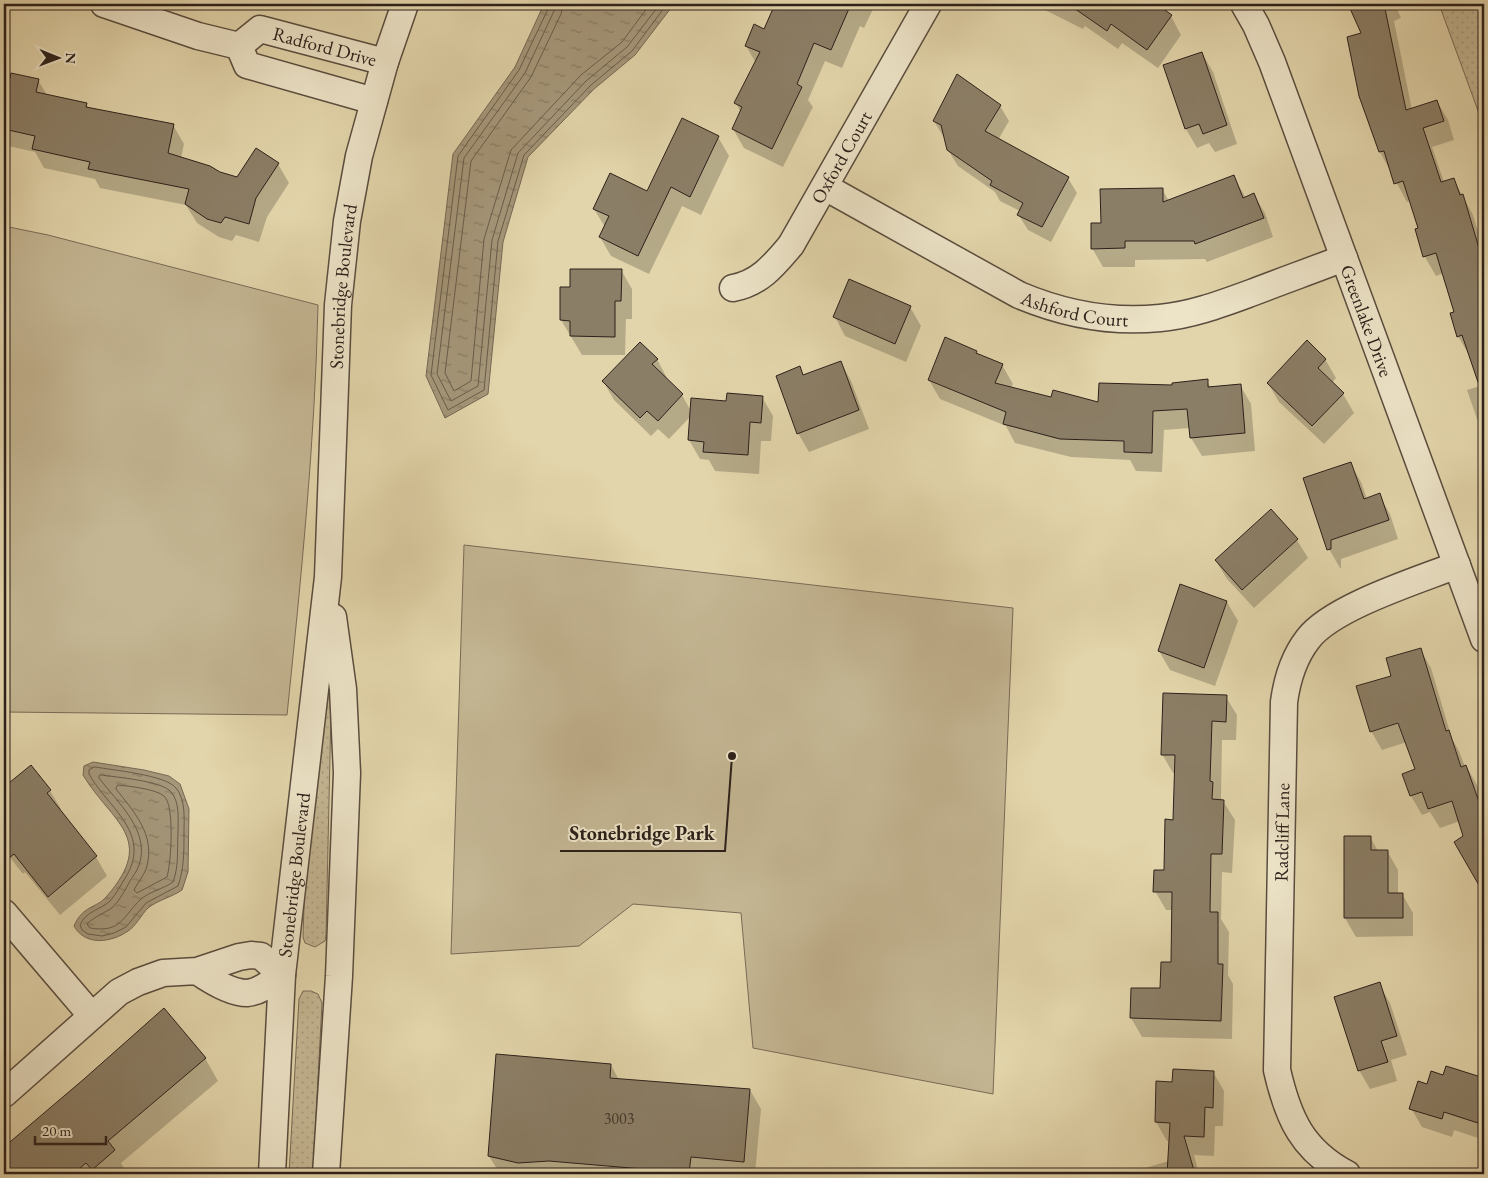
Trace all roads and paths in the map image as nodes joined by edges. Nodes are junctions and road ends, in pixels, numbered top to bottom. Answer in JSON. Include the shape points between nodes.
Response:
{"nodes":[{"id":1,"x":104,"y":4,"type":"edge"},
{"id":2,"x":405,"y":4,"type":"edge"},
{"id":3,"x":928,"y":4,"type":"edge"},
{"id":4,"x":1244,"y":4,"type":"edge"},
{"id":5,"x":239,"y":46,"type":"junction"},
{"id":6,"x":385,"y":62,"type":"junction"},
{"id":7,"x":374,"y":101,"type":"junction"},
{"id":8,"x":825,"y":187,"type":"junction"},
{"id":9,"x":1344,"y":258,"type":"junction"},
{"id":10,"x":733,"y":288,"type":"dead end"},
{"id":11,"x":1457,"y":566,"type":"junction"},
{"id":12,"x":328,"y":577,"type":"junction"},
{"id":13,"x":1484,"y":639,"type":"edge"},
{"id":14,"x":4,"y":913,"type":"edge"},
{"id":15,"x":197,"y":971,"type":"junction"},
{"id":16,"x":282,"y":975,"type":"junction"},
{"id":17,"x":91,"y":1015,"type":"junction"},
{"id":18,"x":4,"y":1094,"type":"edge"},
{"id":19,"x":272,"y":1174,"type":"edge"},
{"id":20,"x":326,"y":1174,"type":"edge"},
{"id":21,"x":1347,"y":1174,"type":"edge"}],
"edges":[{"from":1,"to":5,"type":"street","via":[[198,36]]},
{"from":2,"to":6,"type":"street","name":"Stonebridge Boulevard"},
{"from":3,"to":8,"type":"street","name":"Oxford Court"},
{"from":4,"to":9,"type":"street","name":"Greenlake Drive","via":[[1272,62]]},
{"from":5,"to":6,"type":"street","name":"Radford Drive","via":[[260,29]]},
{"from":5,"to":7,"type":"street","name":"Radford Drive","via":[[247,65]]},
{"from":6,"to":7,"type":"street","name":"Stonebridge Boulevard"},
{"from":7,"to":12,"type":"street","name":"Stonebridge Boulevard","via":[[359,156],[347,221],[339,296]]},
{"from":8,"to":9,"type":"street","name":"Ashford Court","via":[[1019,295],[1073,314],[1114,319],[1186,314]]},
{"from":8,"to":10,"type":"street","name":"Oxford Court","via":[[791,245],[774,265],[759,279]]},
{"from":9,"to":11,"type":"street","name":"Greenlake Drive"},
{"from":11,"to":13,"type":"street","name":"Greenlake Drive"},
{"from":11,"to":21,"type":"street","name":"Radcliff Lane","via":[[1357,604],[1328,621],[1308,638],[1286,687],[1277,1070],[1294,1122],[1310,1147]]},
{"from":12,"to":16,"type":"street","name":"Stonebridge Boulevard"},
{"from":12,"to":20,"type":"street","name":"Stonebridge Boulevard","via":[[342,689],[348,773]]},
{"from":14,"to":17,"type":"street"},
{"from":15,"to":16,"type":"street","via":[[213,982],[247,992],[267,986]]},
{"from":15,"to":16,"type":"street","via":[[252,955],[261,956]]},
{"from":15,"to":17,"type":"street","via":[[163,974],[138,982],[119,992]]},
{"from":16,"to":19,"type":"street","name":"Stonebridge Boulevard"},
{"from":17,"to":18,"type":"street"}]}
